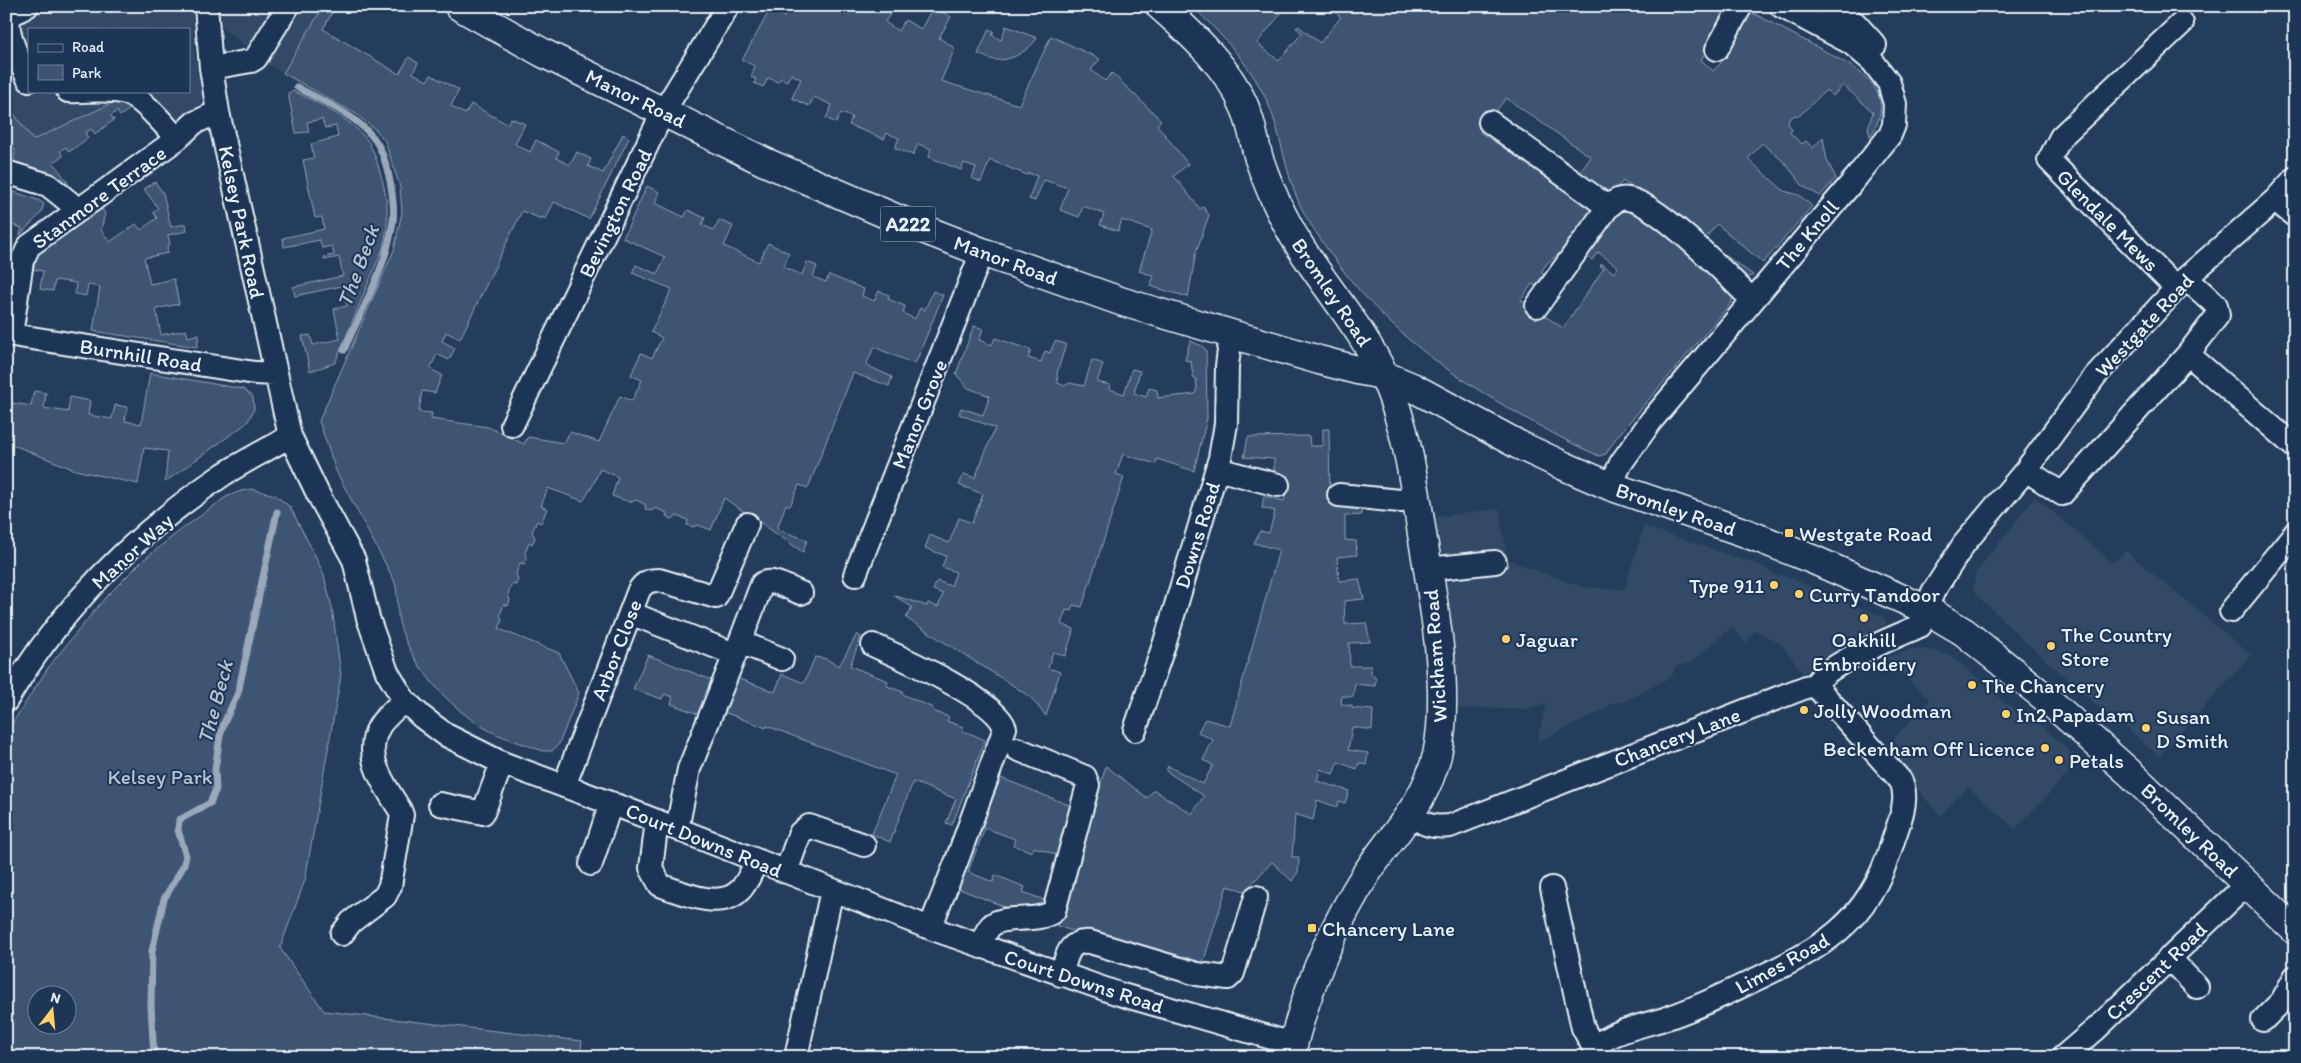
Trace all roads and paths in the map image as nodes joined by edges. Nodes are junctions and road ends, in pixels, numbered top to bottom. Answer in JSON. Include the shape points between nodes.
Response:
{"nodes":[{"id":1,"x":27,"y":6,"type":"edge"},
{"id":2,"x":206,"y":6,"type":"edge"},
{"id":3,"x":288,"y":6,"type":"edge"},
{"id":4,"x":458,"y":6,"type":"edge"},
{"id":5,"x":728,"y":6,"type":"edge"},
{"id":6,"x":1160,"y":6,"type":"edge"},
{"id":7,"x":1741,"y":6,"type":"edge"},
{"id":8,"x":1781,"y":6,"type":"edge"},
{"id":9,"x":1827,"y":6,"type":"edge"},
{"id":10,"x":2182,"y":23,"type":"dead end"},
{"id":11,"x":1717,"y":49,"type":"dead end"},
{"id":12,"x":1862,"y":52,"type":"junction"},
{"id":13,"x":211,"y":68,"type":"junction"},
{"id":14,"x":28,"y":78,"type":"edge"},
{"id":15,"x":88,"y":92,"type":"edge"},
{"id":16,"x":218,"y":112,"type":"junction"},
{"id":17,"x":663,"y":112,"type":"junction"},
{"id":18,"x":1490,"y":122,"type":"dead end"},
{"id":19,"x":177,"y":139,"type":"junction"},
{"id":20,"x":6,"y":172,"type":"edge"},
{"id":21,"x":2295,"y":178,"type":"edge"},
{"id":22,"x":2275,"y":200,"type":"junction"},
{"id":23,"x":1608,"y":207,"type":"junction"},
{"id":24,"x":79,"y":210,"type":"junction"},
{"id":25,"x":2295,"y":216,"type":"edge"},
{"id":26,"x":982,"y":252,"type":"junction"},
{"id":27,"x":2181,"y":283,"type":"junction"},
{"id":28,"x":1752,"y":300,"type":"junction"},
{"id":29,"x":1538,"y":306,"type":"dead end"},
{"id":30,"x":9,"y":334,"type":"edge"},
{"id":31,"x":1231,"y":334,"type":"junction"},
{"id":32,"x":2188,"y":354,"type":"junction"},
{"id":33,"x":275,"y":374,"type":"junction"},
{"id":34,"x":1384,"y":375,"type":"junction"},
{"id":35,"x":512,"y":425,"type":"dead end"},
{"id":36,"x":290,"y":436,"type":"junction"},
{"id":37,"x":2295,"y":447,"type":"edge"},
{"id":38,"x":1217,"y":469,"type":"junction"},
{"id":39,"x":2026,"y":470,"type":"junction"},
{"id":40,"x":1278,"y":485,"type":"dead end"},
{"id":41,"x":1610,"y":486,"type":"junction"},
{"id":42,"x":1339,"y":496,"type":"dead end"},
{"id":43,"x":1416,"y":498,"type":"junction"},
{"id":44,"x":747,"y":524,"type":"dead end"},
{"id":45,"x":2295,"y":533,"type":"edge"},
{"id":46,"x":1495,"y":562,"type":"dead end"},
{"id":47,"x":1428,"y":569,"type":"junction"},
{"id":48,"x":855,"y":575,"type":"dead end"},
{"id":49,"x":801,"y":593,"type":"dead end"},
{"id":50,"x":1927,"y":610,"type":"junction"},
{"id":51,"x":2231,"y":611,"type":"dead end"},
{"id":52,"x":630,"y":613,"type":"junction"},
{"id":53,"x":873,"y":645,"type":"dead end"},
{"id":54,"x":732,"y":646,"type":"junction"},
{"id":55,"x":782,"y":659,"type":"dead end"},
{"id":56,"x":1815,"y":685,"type":"junction"},
{"id":57,"x":6,"y":700,"type":"edge"},
{"id":58,"x":404,"y":700,"type":"junction"},
{"id":59,"x":1135,"y":730,"type":"dead end"},
{"id":60,"x":1018,"y":749,"type":"dead end"},
{"id":61,"x":502,"y":763,"type":"junction"},
{"id":62,"x":564,"y":786,"type":"junction"},
{"id":63,"x":611,"y":803,"type":"junction"},
{"id":64,"x":440,"y":804,"type":"dead end"},
{"id":65,"x":1411,"y":815,"type":"junction"},
{"id":66,"x":667,"y":825,"type":"junction"},
{"id":67,"x":864,"y":845,"type":"dead end"},
{"id":68,"x":757,"y":860,"type":"junction"},
{"id":69,"x":591,"y":864,"type":"dead end"},
{"id":70,"x":786,"y":872,"type":"junction"},
{"id":71,"x":2247,"y":884,"type":"junction"},
{"id":72,"x":1552,"y":888,"type":"dead end"},
{"id":73,"x":832,"y":890,"type":"junction"},
{"id":74,"x":1256,"y":897,"type":"dead end"},
{"id":75,"x":930,"y":928,"type":"junction"},
{"id":76,"x":2295,"y":930,"type":"edge"},
{"id":77,"x":342,"y":934,"type":"dead end"},
{"id":78,"x":981,"y":947,"type":"junction"},
{"id":79,"x":2169,"y":958,"type":"junction"},
{"id":80,"x":1061,"y":975,"type":"junction"},
{"id":81,"x":2295,"y":977,"type":"edge"},
{"id":82,"x":2197,"y":987,"type":"dead end"},
{"id":83,"x":2263,"y":1020,"type":"dead end"},
{"id":84,"x":1291,"y":1050,"type":"edge"},
{"id":85,"x":1598,"y":1054,"type":"edge"},
{"id":86,"x":796,"y":1057,"type":"edge"},
{"id":87,"x":2062,"y":1057,"type":"edge"}],
"edges":[{"from":1,"to":14,"type":"street","via":[[11,15],[8,24],[20,64]]},
{"from":2,"to":13,"type":"street","name":"Kelsey Park Road"},
{"from":3,"to":13,"type":"street","via":[[256,58]]},
{"from":4,"to":17,"type":"main road","name":"Manor Road","number":"A222"},
{"from":5,"to":17,"type":"street","name":"Bevington Road"},
{"from":6,"to":34,"type":"main road","name":"Bromley Road","via":[[1232,83],[1246,111],[1259,159],[1286,222],[1370,348]]},
{"from":7,"to":11,"type":"street"},
{"from":8,"to":12,"type":"street","name":"The Knoll"},
{"from":9,"to":12,"type":"street","via":[[1856,23],[1876,45]]},
{"from":10,"to":27,"type":"street","name":"Glendale Mews","via":[[2061,137],[2050,160]]},
{"from":12,"to":28,"type":"street","name":"The Knoll","via":[[1882,71],[1889,83],[1896,114],[1892,130],[1855,179]]},
{"from":13,"to":16,"type":"street","name":"Kelsey Park Road"},
{"from":15,"to":19,"type":"street","via":[[127,94],[161,121]]},
{"from":16,"to":19,"type":"street","name":"Stanmore Terrace","via":[[194,123]]},
{"from":16,"to":33,"type":"street","name":"Kelsey Park Road"},
{"from":17,"to":26,"type":"main road","name":"Manor Road","number":"A222","via":[[839,195]]},
{"from":17,"to":35,"type":"street","name":"Bevington Road"},
{"from":18,"to":23,"type":"street"},
{"from":19,"to":24,"type":"street","name":"Stanmore Terrace"},
{"from":20,"to":24,"type":"street","via":[[48,185]]},
{"from":21,"to":22,"type":"street","name":"Westgate Road"},
{"from":22,"to":25,"type":"street"},
{"from":22,"to":27,"type":"street","name":"Westgate Road"},
{"from":23,"to":28,"type":"street","via":[[1626,198],[1652,211],[1711,259]]},
{"from":23,"to":29,"type":"street"},
{"from":24,"to":30,"type":"street","name":"Stanmore Terrace","via":[[40,237],[25,252]]},
{"from":26,"to":31,"type":"main road","name":"Manor Road","number":"A222","via":[[1123,302]]},
{"from":26,"to":48,"type":"street","name":"Manor Grove"},
{"from":27,"to":32,"type":"street","via":[[2216,306],[2218,315]]},
{"from":27,"to":39,"type":"street","name":"Westgate Road","via":[[2095,376]]},
{"from":28,"to":41,"type":"street","name":"The Knoll","via":[[1634,443]]},
{"from":30,"to":33,"type":"street","name":"Burnhill Road"},
{"from":31,"to":34,"type":"main road","name":"Manor Road","number":"A222"},
{"from":31,"to":38,"type":"street","name":"Downs Road","via":[[1226,424]]},
{"from":32,"to":37,"type":"street"},
{"from":32,"to":39,"type":"street","via":[[2062,494]]},
{"from":33,"to":36,"type":"street","name":"Kelsey Park Road"},
{"from":34,"to":41,"type":"main road","name":"Bromley Road","number":"A222","via":[[1519,445]]},
{"from":34,"to":43,"type":"main road","name":"Wickham Road","via":[[1398,409]]},
{"from":36,"to":57,"type":"street","name":"Manor Way","via":[[208,485],[114,562],[61,621]]},
{"from":36,"to":58,"type":"street","name":"Court Downs Road","via":[[354,560],[376,647]]},
{"from":38,"to":40,"type":"street"},
{"from":38,"to":59,"type":"street","name":"Downs Road"},
{"from":39,"to":50,"type":"street","name":"Westgate Road","via":[[1964,544],[1933,592]]},
{"from":41,"to":50,"type":"main road","name":"Bromley Road","number":"A222","via":[[1743,532]]},
{"from":42,"to":43,"type":"street","via":[[1400,501]]},
{"from":43,"to":47,"type":"main road","name":"Wickham Road"},
{"from":44,"to":52,"type":"street","name":"Arbor Close","via":[[719,594],[712,598],[659,580],[650,580],[639,590]]},
{"from":45,"to":51,"type":"street"},
{"from":46,"to":47,"type":"street"},
{"from":47,"to":65,"type":"main road","name":"Wickham Road","via":[[1440,670],[1440,730],[1432,772]]},
{"from":49,"to":54,"type":"street","via":[[772,581],[762,584]]},
{"from":50,"to":56,"type":"street","name":"Chancery Lane","via":[[1920,626],[1827,672]]},
{"from":50,"to":71,"type":"main road","name":"Bromley Road","number":"A222","via":[[1964,632],[2048,700],[2132,774]]},
{"from":52,"to":54,"type":"street"},
{"from":52,"to":62,"type":"street","name":"Arbor Close"},
{"from":53,"to":75,"type":"street","via":[[958,686],[1000,718],[1005,728]]},
{"from":54,"to":55,"type":"street"},
{"from":54,"to":66,"type":"street"},
{"from":56,"to":65,"type":"street","name":"Chancery Lane","via":[[1450,826],[1423,824]]},
{"from":56,"to":85,"type":"street","name":"Limes Road","via":[[1904,788],[1904,801],[1885,867],[1868,900],[1844,927],[1806,954],[1669,1018],[1613,1036],[1602,1042]]},
{"from":58,"to":61,"type":"street","name":"Court Downs Road","via":[[446,735]]},
{"from":58,"to":77,"type":"street","via":[[381,724],[374,752],[378,775],[402,816],[390,886],[385,896],[351,922]]},
{"from":60,"to":78,"type":"street","via":[[1085,777],[1088,785],[1054,911],[1044,918],[1002,920],[993,924]]},
{"from":61,"to":62,"type":"street","name":"Court Downs Road"},
{"from":61,"to":64,"type":"street","via":[[483,813]]},
{"from":62,"to":63,"type":"street","name":"Court Downs Road"},
{"from":63,"to":66,"type":"street","name":"Court Downs Road"},
{"from":63,"to":69,"type":"street"},
{"from":65,"to":84,"type":"main road","name":"Wickham Road","via":[[1367,874],[1342,920],[1312,981]]},
{"from":66,"to":68,"type":"street","name":"Court Downs Road"},
{"from":66,"to":68,"type":"street","via":[[652,868],[660,885],[719,901],[741,890]]},
{"from":67,"to":70,"type":"street","via":[[809,826],[800,833]]},
{"from":68,"to":70,"type":"street","name":"Court Downs Road"},
{"from":70,"to":73,"type":"street","name":"Court Downs Road"},
{"from":71,"to":76,"type":"main road","name":"Bromley Road","number":"A222"},
{"from":71,"to":79,"type":"street","name":"Crescent Road"},
{"from":72,"to":85,"type":"street","via":[[1583,1028]]},
{"from":73,"to":75,"type":"street","name":"Court Downs Road"},
{"from":73,"to":86,"type":"street"},
{"from":74,"to":80,"type":"street","via":[[1233,972],[1228,978],[1197,974],[1080,941],[1071,947]]},
{"from":75,"to":78,"type":"street","name":"Court Downs Road"},
{"from":78,"to":80,"type":"street","name":"Court Downs Road"},
{"from":79,"to":82,"type":"street"},
{"from":79,"to":87,"type":"street","name":"Crescent Road","via":[[2096,1029]]},
{"from":80,"to":84,"type":"street","name":"Court Downs Road"},
{"from":81,"to":83,"type":"street","via":[[2282,1001]]}]}
